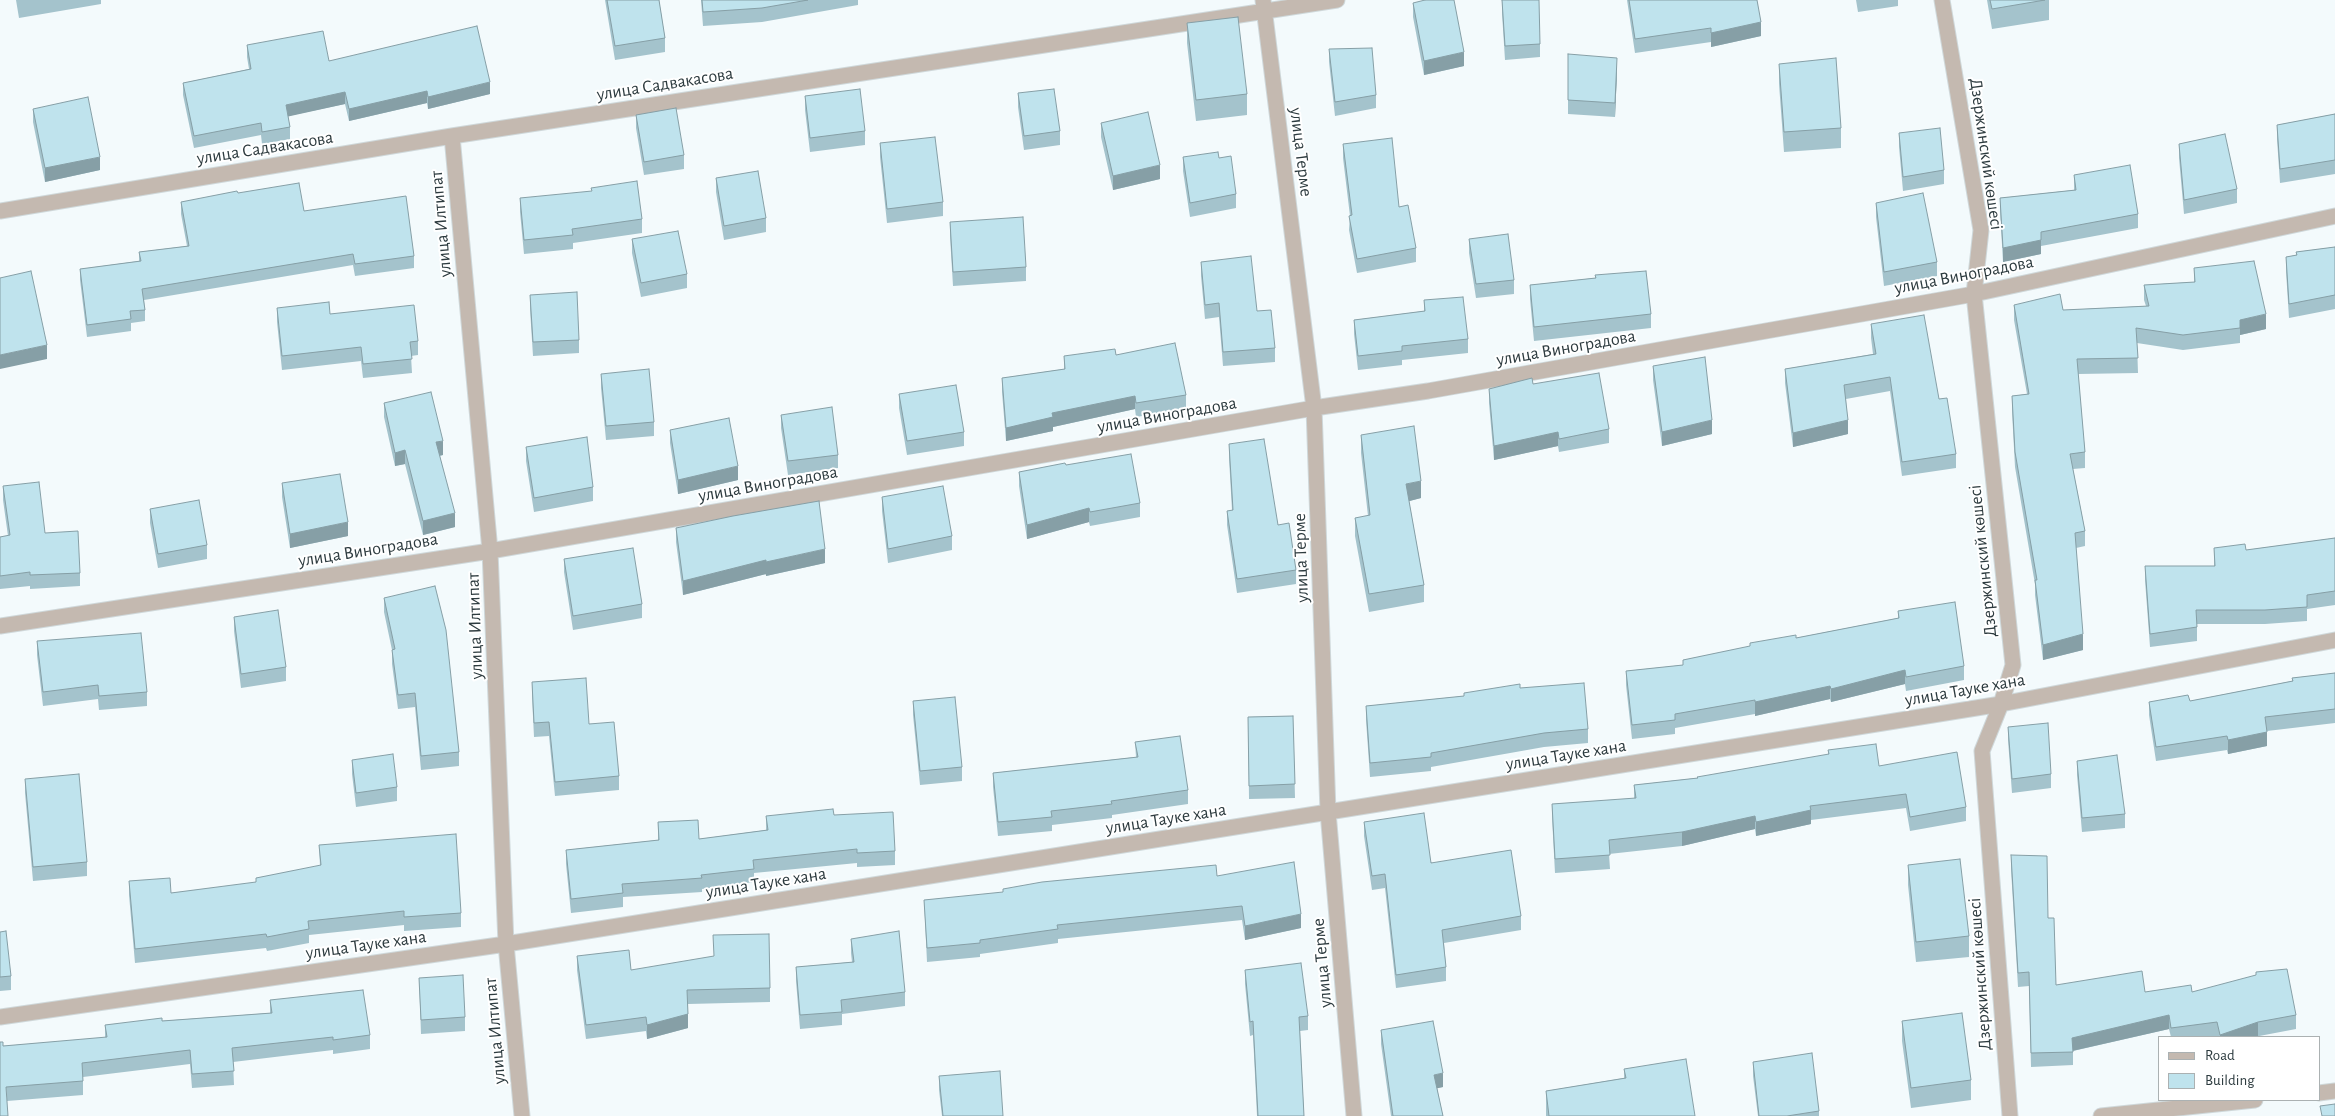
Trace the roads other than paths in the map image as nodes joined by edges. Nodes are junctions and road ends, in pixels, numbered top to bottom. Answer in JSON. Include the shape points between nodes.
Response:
{"nodes":[{"id":1,"x":1337,"y":0,"type":"edge"},
{"id":2,"x":1942,"y":0,"type":"edge"},
{"id":3,"x":1263,"y":6,"type":"edge"},
{"id":4,"x":452,"y":136,"type":"junction"},
{"id":5,"x":0,"y":211,"type":"edge"},
{"id":6,"x":2335,"y":216,"type":"edge"},
{"id":7,"x":1974,"y":294,"type":"junction"},
{"id":8,"x":1314,"y":408,"type":"junction"},
{"id":9,"x":490,"y":551,"type":"junction"},
{"id":10,"x":0,"y":626,"type":"edge"},
{"id":11,"x":2335,"y":640,"type":"edge"},
{"id":12,"x":2001,"y":704,"type":"junction"},
{"id":13,"x":1328,"y":812,"type":"junction"},
{"id":14,"x":506,"y":944,"type":"junction"},
{"id":15,"x":0,"y":1016,"type":"edge"},
{"id":16,"x":2335,"y":1091,"type":"edge"},
{"id":17,"x":2320,"y":1093,"type":"edge"},
{"id":18,"x":2245,"y":1101,"type":"edge"},
{"id":19,"x":522,"y":1116,"type":"edge"},
{"id":20,"x":1354,"y":1116,"type":"edge"},
{"id":21,"x":2010,"y":1116,"type":"edge"},
{"id":22,"x":2101,"y":1116,"type":"edge"}],
"edges":[{"from":1,"to":3,"type":"street","name":"улица Садвакасова"},
{"from":2,"to":7,"type":"street","name":"Дзержинский көшесі","via":[[1981,230]]},
{"from":3,"to":4,"type":"street","name":"улица Садвакасова"},
{"from":3,"to":8,"type":"street","name":"улица Терме"},
{"from":4,"to":5,"type":"street","name":"улица Садвакасова"},
{"from":4,"to":9,"type":"street","name":"улица Илтипат"},
{"from":6,"to":7,"type":"street","name":"улица Виноградова"},
{"from":7,"to":8,"type":"street","name":"улица Виноградова","via":[[1428,391]]},
{"from":7,"to":12,"type":"street","name":"Дзержинский көшесі","via":[[2013,665]]},
{"from":8,"to":9,"type":"street","name":"улица Виноградова"},
{"from":8,"to":13,"type":"street","name":"улица Терме"},
{"from":9,"to":10,"type":"street","name":"улица Виноградова"},
{"from":9,"to":14,"type":"street","name":"улица Илтипат"},
{"from":11,"to":12,"type":"street","name":"улица Тауке хана"},
{"from":12,"to":13,"type":"street","name":"улица Тауке хана"},
{"from":12,"to":21,"type":"street","name":"Дзержинский көшесі","via":[[1982,751]]},
{"from":13,"to":14,"type":"street","name":"улица Тауке хана"},
{"from":13,"to":20,"type":"street","name":"улица Терме"},
{"from":14,"to":15,"type":"street","name":"улица Тауке хана"},
{"from":14,"to":19,"type":"street","name":"улица Илтипат"},
{"from":16,"to":17,"type":"street"},
{"from":18,"to":22,"type":"street"}]}
